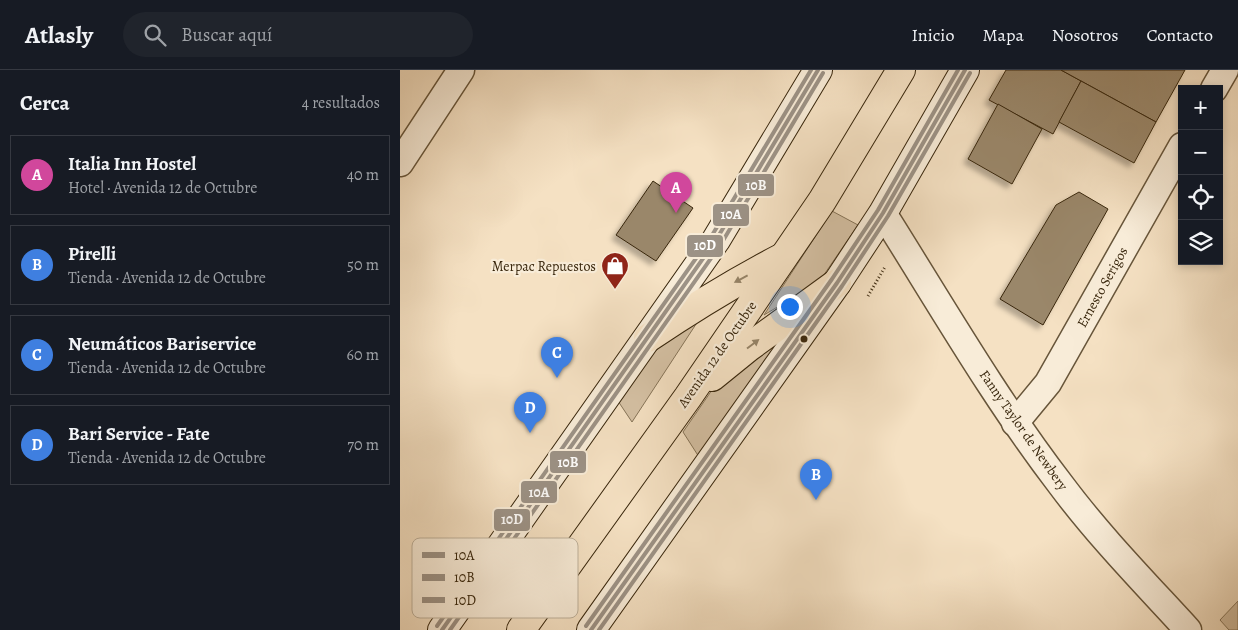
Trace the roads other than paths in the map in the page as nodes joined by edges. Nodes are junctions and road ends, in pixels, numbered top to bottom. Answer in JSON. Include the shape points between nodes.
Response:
{"nodes":[{"id":1,"x":461,"y":70,"type":"edge"},
{"id":2,"x":818,"y":70,"type":"edge"},
{"id":3,"x":901,"y":70,"type":"edge"},
{"id":4,"x":966,"y":70,"type":"edge"},
{"id":5,"x":1225,"y":70,"type":"edge"},
{"id":6,"x":1216,"y":85,"type":"edge"},
{"id":7,"x":1178,"y":153,"type":"edge"},
{"id":8,"x":400,"y":163,"type":"edge"},
{"id":9,"x":883,"y":213,"type":"junction"},
{"id":10,"x":784,"y":256,"type":"junction"},
{"id":11,"x":837,"y":283,"type":"junction"},
{"id":12,"x":648,"y":338,"type":"junction"},
{"id":13,"x":688,"y":397,"type":"junction"},
{"id":14,"x":1015,"y":423,"type":"junction"},
{"id":15,"x":507,"y":538,"type":"edge"},
{"id":16,"x":578,"y":550,"type":"edge"},
{"id":17,"x":450,"y":618,"type":"edge"},
{"id":18,"x":530,"y":618,"type":"edge"},
{"id":19,"x":442,"y":630,"type":"edge"},
{"id":20,"x":521,"y":630,"type":"edge"},
{"id":21,"x":591,"y":630,"type":"edge"},
{"id":22,"x":1188,"y":630,"type":"edge"}],
"edges":[{"from":1,"to":8,"type":"street"},
{"from":2,"to":12,"type":"street","via":[[716,240]]},
{"from":3,"to":10,"type":"main road","name":"Avenida 12 de Octubre","via":[[822,202]]},
{"from":4,"to":9,"type":"street"},
{"from":5,"to":6,"type":"street"},
{"from":7,"to":14,"type":"street","name":"Ernesto Serigos","via":[[1048,384]]},
{"from":9,"to":11,"type":"street"},
{"from":9,"to":14,"type":"street","name":"Fanny Taylor de Newbery"},
{"from":10,"to":12,"type":"main road","one_way":true,"via":[[728,286]]},
{"from":10,"to":13,"type":"main road","name":"Avenida 12 de Octubre"},
{"from":13,"to":11,"type":"main road","one_way":true},
{"from":11,"to":21,"type":"street"},
{"from":12,"to":15,"type":"street"},
{"from":13,"to":16,"type":"main road","name":"Avenida 12 de Octubre"},
{"from":14,"to":22,"type":"street","name":"Fanny Taylor de Newbery","via":[[1111,547]]},
{"from":17,"to":19,"type":"street"},
{"from":18,"to":20,"type":"main road","name":"Avenida 12 de Octubre"}]}
